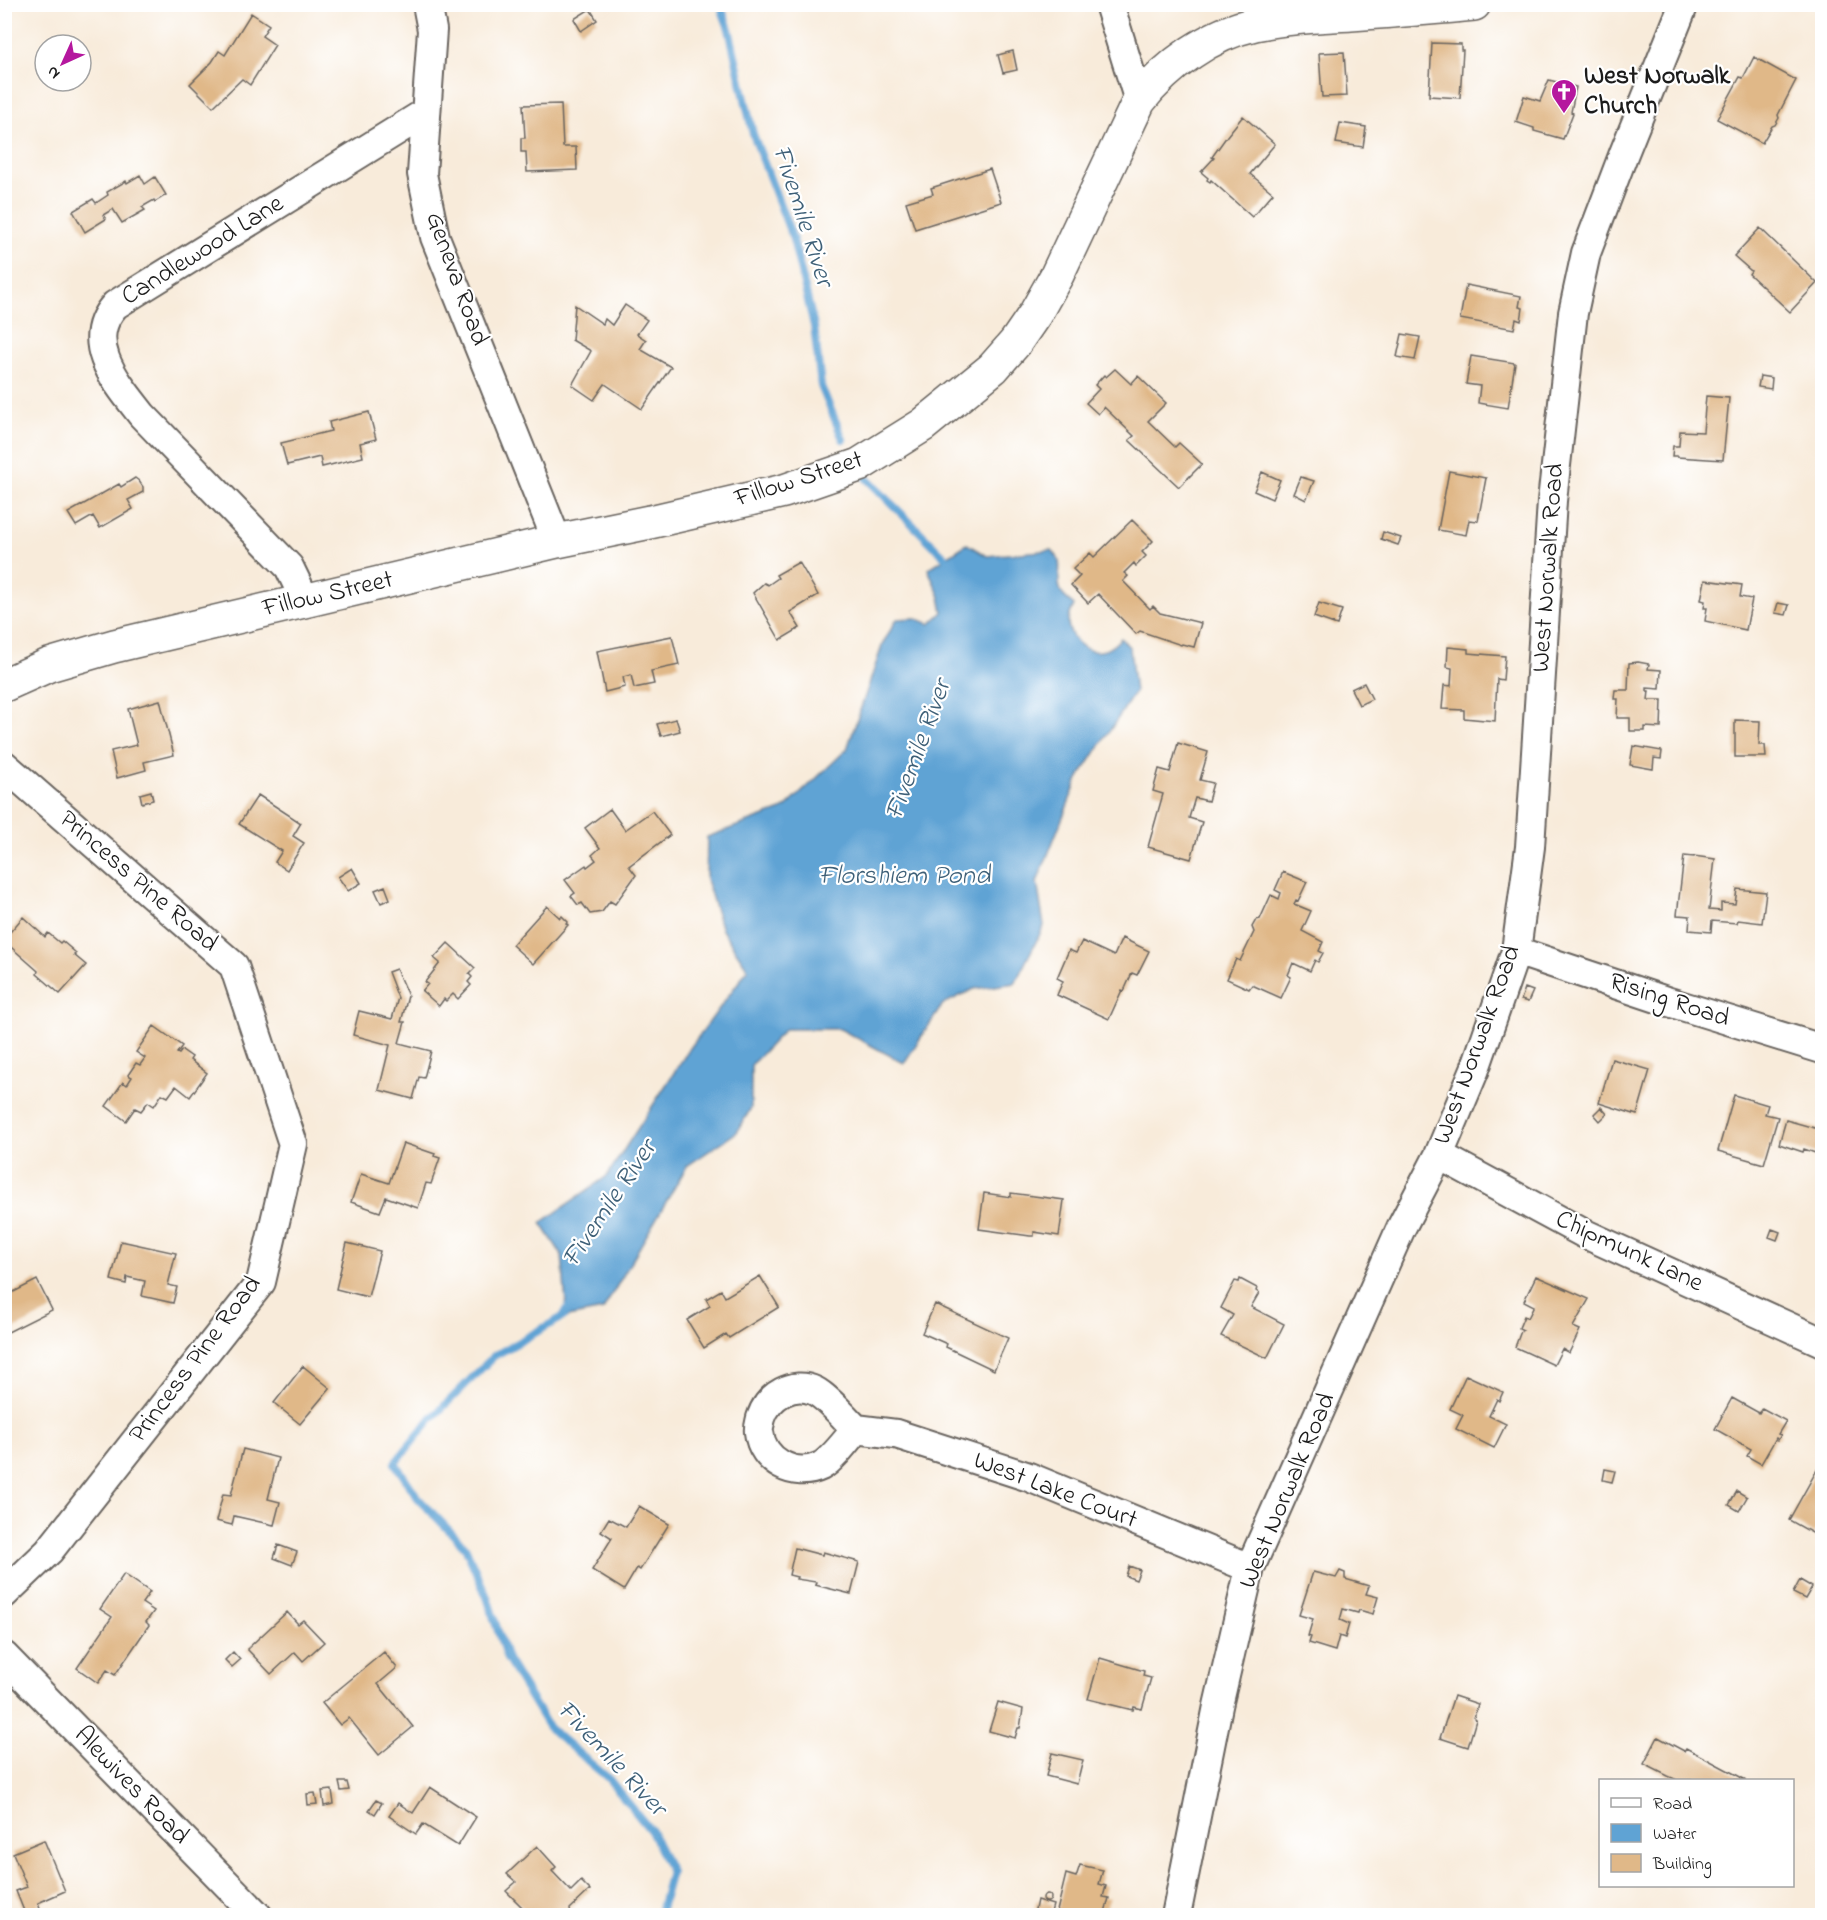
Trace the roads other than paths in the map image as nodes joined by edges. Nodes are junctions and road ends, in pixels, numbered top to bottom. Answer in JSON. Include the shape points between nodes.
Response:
{"nodes":[{"id":1,"x":427,"y":4,"type":"edge"},
{"id":2,"x":1109,"y":4,"type":"edge"},
{"id":3,"x":1474,"y":4,"type":"edge"},
{"id":4,"x":1684,"y":4,"type":"edge"},
{"id":5,"x":1139,"y":101,"type":"junction"},
{"id":6,"x":425,"y":113,"type":"junction"},
{"id":7,"x":557,"y":541,"type":"junction"},
{"id":8,"x":305,"y":600,"type":"junction"},
{"id":9,"x":4,"y":685,"type":"edge"},
{"id":10,"x":4,"y":765,"type":"edge"},
{"id":11,"x":1516,"y":951,"type":"junction"},
{"id":12,"x":1822,"y":1049,"type":"edge"},
{"id":13,"x":1438,"y":1155,"type":"junction"},
{"id":14,"x":1822,"y":1342,"type":"edge"},
{"id":15,"x":856,"y":1429,"type":"dead end"},
{"id":16,"x":1250,"y":1568,"type":"junction"},
{"id":17,"x":4,"y":1594,"type":"edge"},
{"id":18,"x":4,"y":1656,"type":"edge"},
{"id":19,"x":258,"y":1916,"type":"edge"},
{"id":20,"x":1176,"y":1916,"type":"edge"}],
"edges":[{"from":1,"to":6,"type":"street","name":"Geneva Road","via":[[432,30]]},
{"from":2,"to":5,"type":"street"},
{"from":3,"to":5,"type":"main road","name":"Fillow Street","via":[[1254,24],[1186,56],[1151,85]]},
{"from":4,"to":11,"type":"street","name":"West Norwalk Road","via":[[1586,253],[1573,313],[1552,501],[1530,846]]},
{"from":5,"to":7,"type":"main road","name":"Fillow Street","via":[[1035,314],[993,368],[923,425],[859,465],[784,491]]},
{"from":6,"to":7,"type":"street","name":"Geneva Road","via":[[422,174],[435,237]]},
{"from":6,"to":8,"type":"street","name":"Candlewood Lane","via":[[115,305],[103,325],[104,356],[120,387],[142,415],[289,567]]},
{"from":7,"to":8,"type":"main road","name":"Fillow Street"},
{"from":8,"to":9,"type":"main road","name":"Fillow Street","via":[[114,646],[49,665]]},
{"from":10,"to":17,"type":"street","name":"Princess Pine Road","via":[[234,966],[293,1144],[261,1282],[49,1551]]},
{"from":11,"to":12,"type":"street","name":"Rising Road"},
{"from":11,"to":13,"type":"street","name":"West Norwalk Road","via":[[1475,1069]]},
{"from":13,"to":14,"type":"street","name":"Chipmunk Lane","via":[[1583,1233]]},
{"from":13,"to":16,"type":"street","name":"West Norwalk Road","via":[[1401,1228]]},
{"from":15,"to":16,"type":"street","name":"West Lake Court","via":[[896,1434],[1029,1477]]},
{"from":16,"to":20,"type":"street","name":"West Norwalk Road"},
{"from":18,"to":19,"type":"street","name":"Alewives Road"}]}
